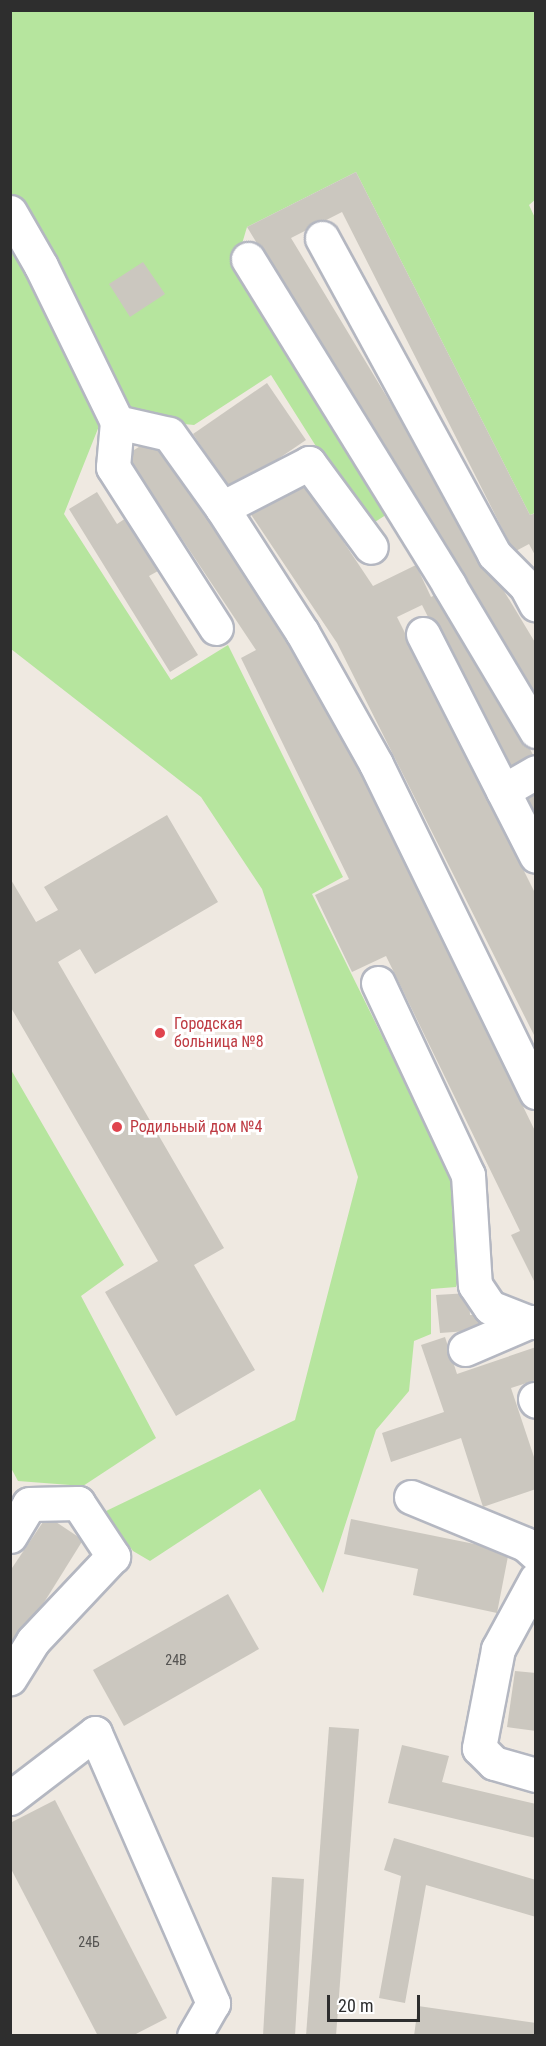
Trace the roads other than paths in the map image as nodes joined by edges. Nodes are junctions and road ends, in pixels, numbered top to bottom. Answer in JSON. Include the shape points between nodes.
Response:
{"nodes":[{"id":1,"x":10,"y":212,"type":"edge"},
{"id":2,"x":322,"y":238,"type":"dead end"},
{"id":3,"x":248,"y":259,"type":"dead end"},
{"id":4,"x":117,"y":422,"type":"junction"},
{"id":5,"x":222,"y":508,"type":"junction"},
{"id":6,"x":371,"y":547,"type":"dead end"},
{"id":7,"x":536,"y":605,"type":"edge"},
{"id":8,"x":216,"y":628,"type":"dead end"},
{"id":9,"x":423,"y":634,"type":"dead end"},
{"id":10,"x":536,"y":731,"type":"edge"},
{"id":11,"x":536,"y":772,"type":"edge"},
{"id":12,"x":503,"y":791,"type":"junction"},
{"id":13,"x":536,"y":856,"type":"edge"},
{"id":14,"x":378,"y":983,"type":"dead end"},
{"id":15,"x":536,"y":1092,"type":"edge"},
{"id":16,"x":532,"y":1322,"type":"edge"},
{"id":17,"x":465,"y":1349,"type":"dead end"},
{"id":18,"x":411,"y":1497,"type":"dead end"},
{"id":19,"x":10,"y":1536,"type":"edge"},
{"id":20,"x":536,"y":1554,"type":"edge"},
{"id":21,"x":536,"y":1579,"type":"edge"},
{"id":22,"x":10,"y":1678,"type":"edge"},
{"id":23,"x":536,"y":1775,"type":"edge"},
{"id":24,"x":10,"y":1798,"type":"edge"},
{"id":25,"x":194,"y":2036,"type":"edge"}],
"edges":[{"from":1,"to":4,"type":"street","via":[[41,266]]},
{"from":2,"to":7,"type":"street","via":[[494,554],[526,586]]},
{"from":3,"to":10,"type":"street"},
{"from":4,"to":5,"type":"street","via":[[169,434]]},
{"from":4,"to":8,"type":"street","via":[[113,467]]},
{"from":5,"to":6,"type":"street","via":[[309,463]]},
{"from":5,"to":15,"type":"street","via":[[302,632],[375,764]]},
{"from":9,"to":12,"type":"street"},
{"from":11,"to":12,"type":"street"},
{"from":12,"to":13,"type":"street"},
{"from":14,"to":16,"type":"street","via":[[468,1175],[475,1285],[490,1306]]},
{"from":16,"to":17,"type":"street"},
{"from":18,"to":20,"type":"street","via":[[525,1544]]},
{"from":19,"to":22,"type":"street","via":[[29,1504],[78,1503],[113,1556],[33,1641]]},
{"from":21,"to":23,"type":"street","via":[[498,1649],[479,1748],[494,1763]]},
{"from":24,"to":25,"type":"street","via":[[95,1733],[213,2003]]}]}
